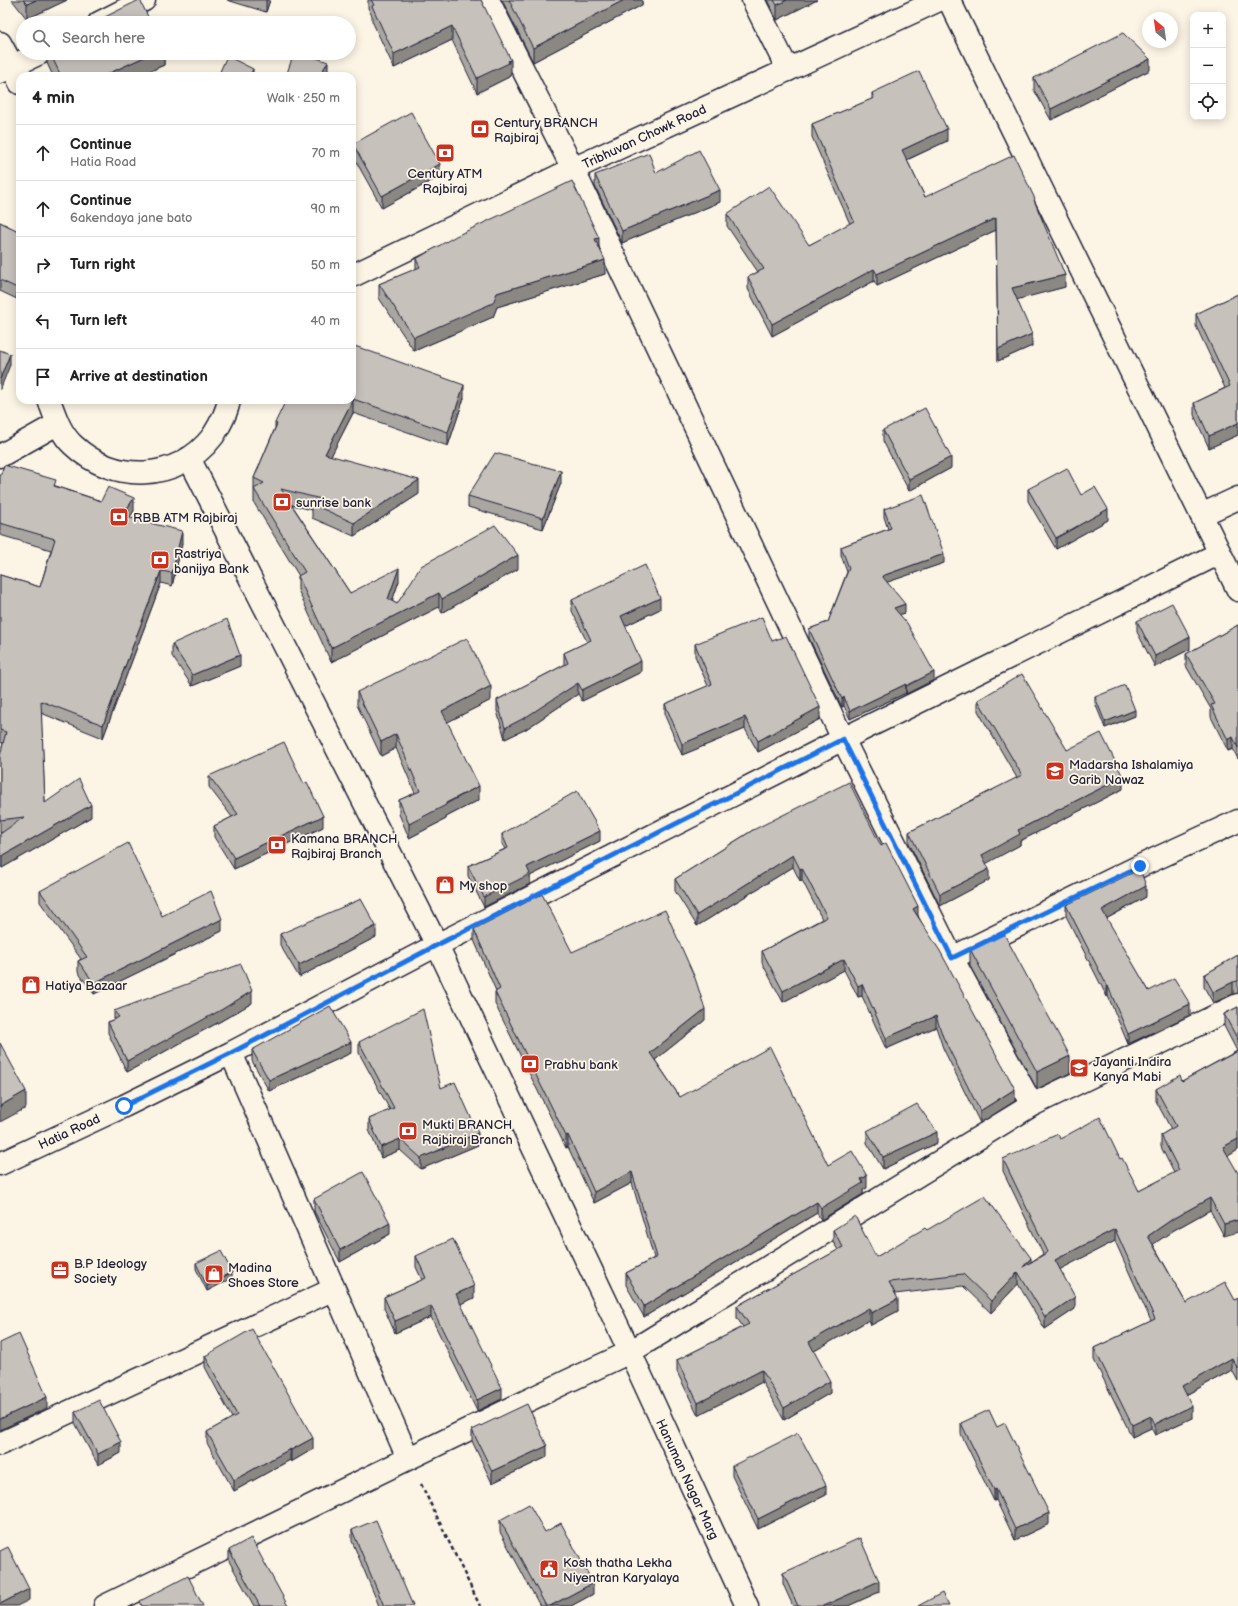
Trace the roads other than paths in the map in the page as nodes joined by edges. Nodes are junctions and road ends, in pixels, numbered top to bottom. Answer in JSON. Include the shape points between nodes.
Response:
{"nodes":[{"id":1,"x":144,"y":0,"type":"edge"},
{"id":2,"x":488,"y":0,"type":"edge"},
{"id":3,"x":753,"y":0,"type":"edge"},
{"id":4,"x":939,"y":0,"type":"edge"},
{"id":5,"x":949,"y":0,"type":"edge"},
{"id":6,"x":113,"y":16,"type":"edge"},
{"id":7,"x":0,"y":43,"type":"edge"},
{"id":8,"x":30,"y":60,"type":"edge"},
{"id":9,"x":788,"y":70,"type":"junction"},
{"id":10,"x":11,"y":74,"type":"edge"},
{"id":11,"x":574,"y":169,"type":"junction"},
{"id":12,"x":356,"y":274,"type":"edge"},
{"id":13,"x":50,"y":404,"type":"edge"},
{"id":14,"x":228,"y":404,"type":"edge"},
{"id":15,"x":57,"y":424,"type":"junction"},
{"id":16,"x":0,"y":456,"type":"edge"},
{"id":17,"x":189,"y":458,"type":"junction"},
{"id":18,"x":1238,"y":498,"type":"edge"},
{"id":19,"x":1201,"y":515,"type":"junction"},
{"id":20,"x":1220,"y":553,"type":"junction"},
{"id":21,"x":1238,"y":590,"type":"edge"},
{"id":22,"x":843,"y":739,"type":"junction"},
{"id":23,"x":1238,"y":821,"type":"edge"},
{"id":24,"x":437,"y":945,"type":"junction"},
{"id":25,"x":952,"y":958,"type":"junction"},
{"id":26,"x":1238,"y":1006,"type":"edge"},
{"id":27,"x":231,"y":1053,"type":"junction"},
{"id":28,"x":1032,"y":1105,"type":"junction"},
{"id":29,"x":0,"y":1164,"type":"edge"},
{"id":30,"x":334,"y":1289,"type":"junction"},
{"id":31,"x":630,"y":1352,"type":"junction"},
{"id":32,"x":0,"y":1444,"type":"edge"},
{"id":33,"x":408,"y":1458,"type":"junction"},
{"id":34,"x":105,"y":1606,"type":"edge"},
{"id":35,"x":747,"y":1606,"type":"edge"}],
"edges":[{"from":1,"to":6,"type":"street"},
{"from":2,"to":11,"type":"street"},
{"from":3,"to":9,"type":"street"},
{"from":4,"to":9,"type":"street","name":"Tribhuvan Chowk Road"},
{"from":5,"to":19,"type":"street"},
{"from":7,"to":10,"type":"street"},
{"from":8,"to":10,"type":"street"},
{"from":9,"to":11,"type":"street","name":"Tribhuvan Chowk Road"},
{"from":11,"to":12,"type":"street","name":"Tribhuvan Chowk Road"},
{"from":11,"to":22,"type":"street"},
{"from":13,"to":15,"type":"street"},
{"from":14,"to":17,"type":"street","via":[[220,426],[206,444]]},
{"from":15,"to":16,"type":"street"},
{"from":15,"to":17,"type":"street","via":[[72,444],[92,460],[116,470],[140,473],[166,469]]},
{"from":17,"to":24,"type":"street","name":"Hanuman Nagar Marg"},
{"from":18,"to":19,"type":"street"},
{"from":19,"to":20,"type":"street"},
{"from":20,"to":21,"type":"street"},
{"from":20,"to":22,"type":"street","name":"Hatia Road"},
{"from":22,"to":24,"type":"street","name":"Hatia Road"},
{"from":22,"to":25,"type":"street"},
{"from":23,"to":25,"type":"street"},
{"from":24,"to":27,"type":"street","name":"Hatia Road"},
{"from":24,"to":31,"type":"street","name":"Hanuman Nagar Marg"},
{"from":25,"to":28,"type":"street"},
{"from":26,"to":28,"type":"street"},
{"from":27,"to":29,"type":"street","name":"Hatia Road"},
{"from":27,"to":30,"type":"street"},
{"from":28,"to":31,"type":"street"},
{"from":30,"to":32,"type":"street"},
{"from":30,"to":33,"type":"street"},
{"from":31,"to":33,"type":"street"},
{"from":31,"to":35,"type":"street","name":"Hanuman Nagar Marg"},
{"from":33,"to":34,"type":"street"}]}
